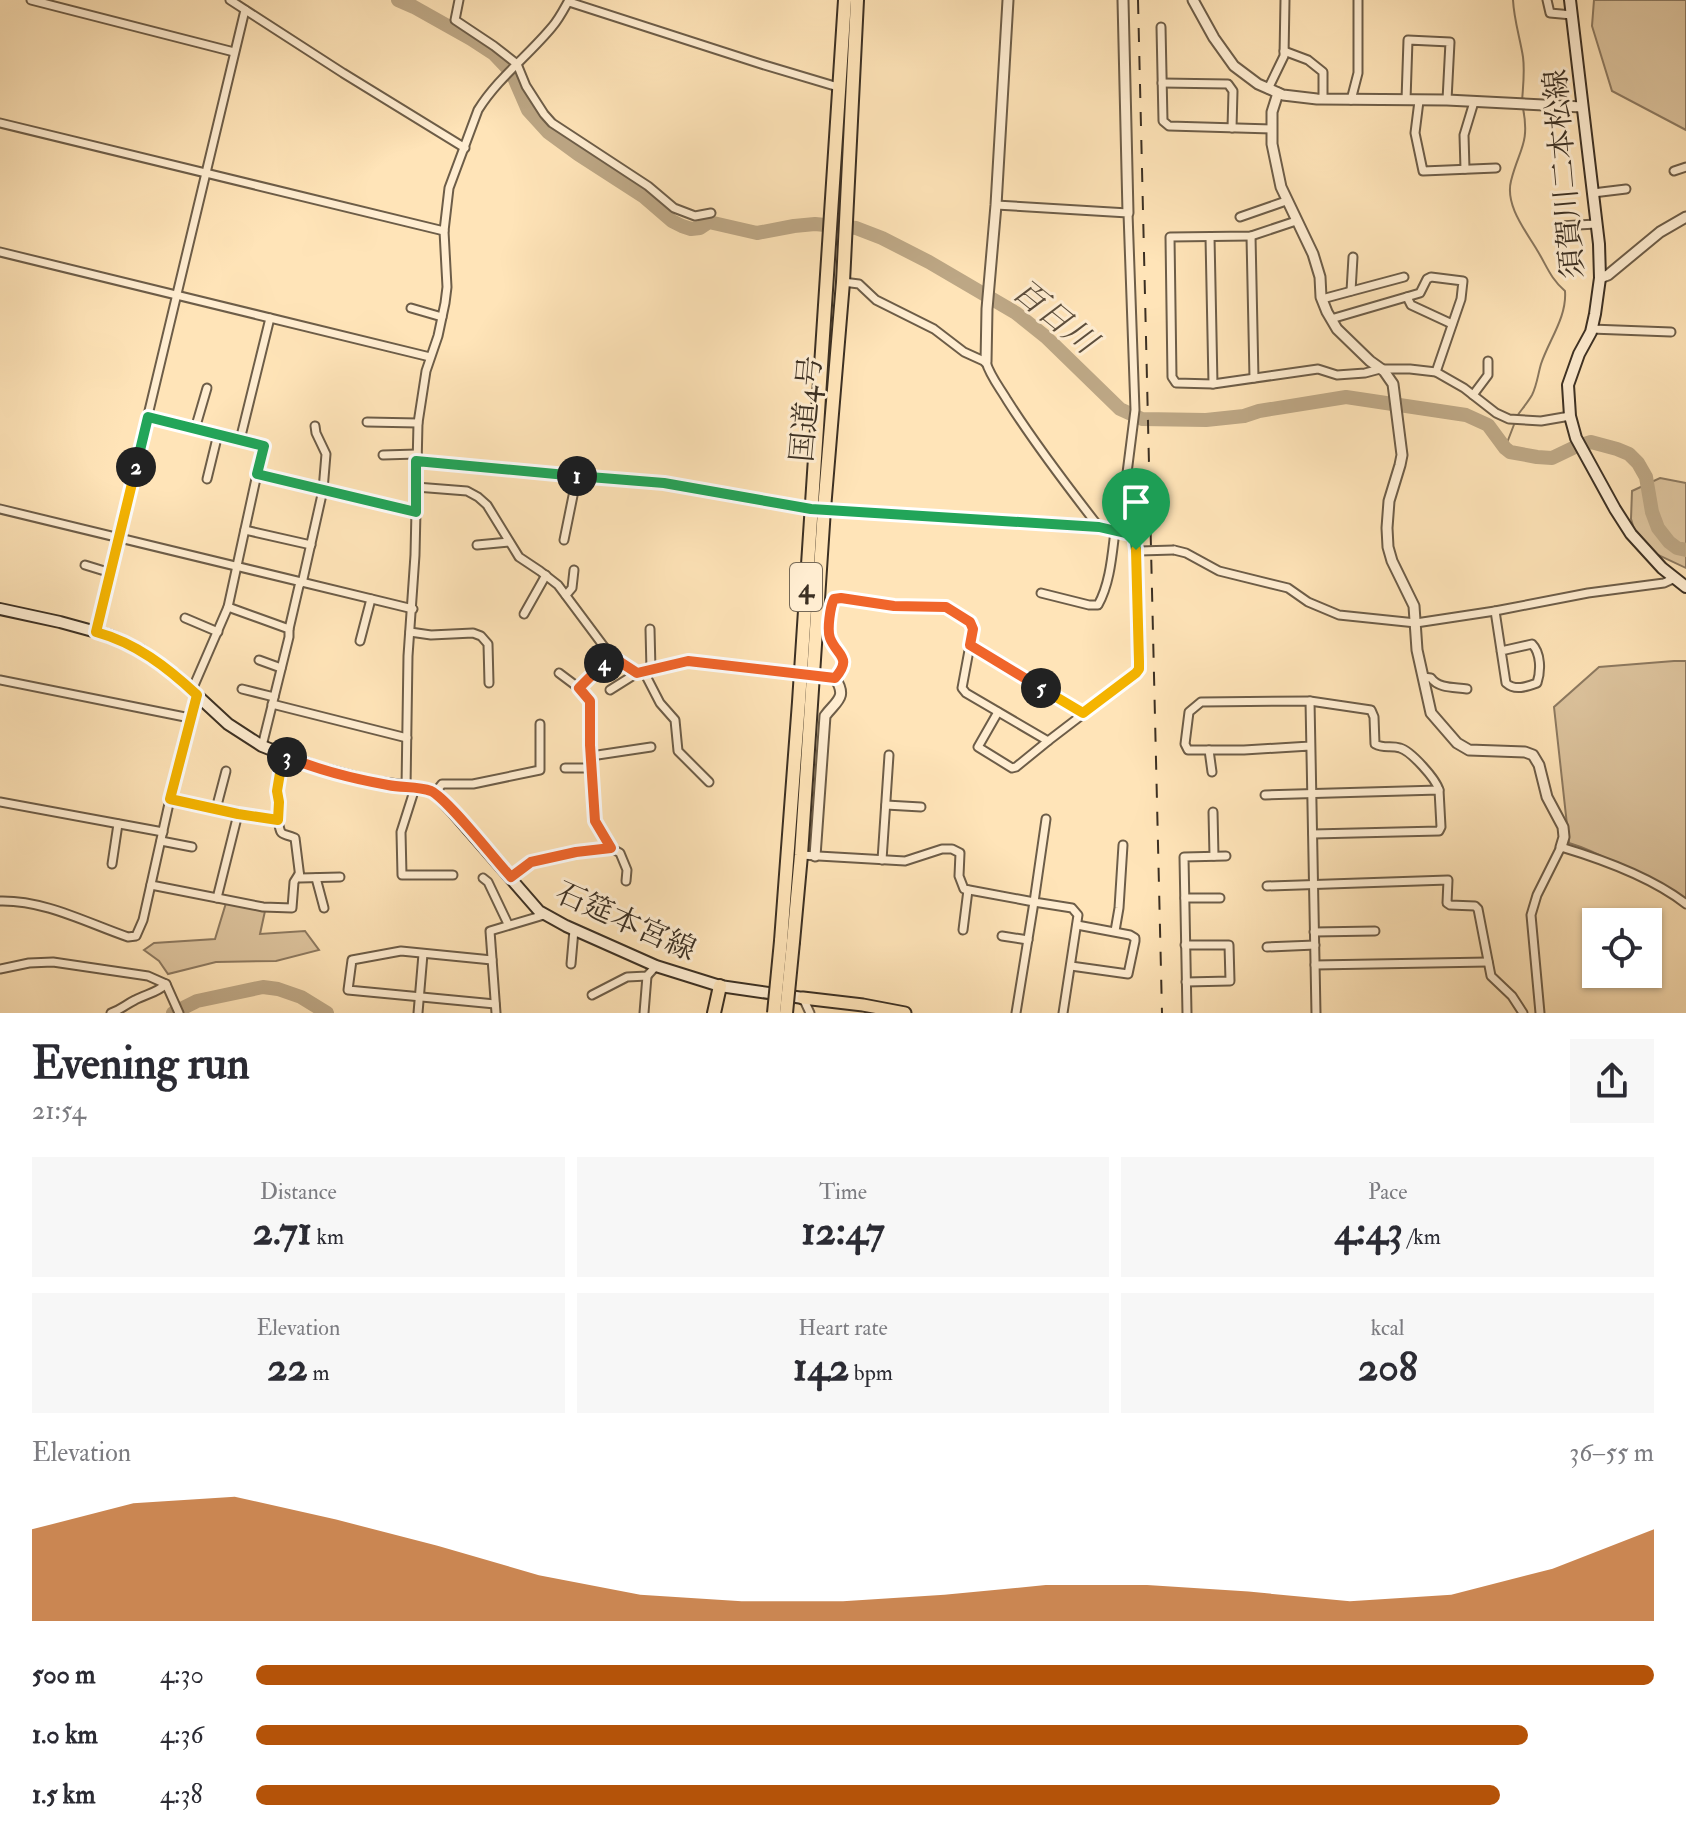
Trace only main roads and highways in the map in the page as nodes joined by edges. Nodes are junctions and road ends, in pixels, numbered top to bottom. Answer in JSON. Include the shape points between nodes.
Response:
{"nodes":[{"id":1,"x":845,"y":0,"type":"edge"},
{"id":2,"x":857,"y":0,"type":"edge"},
{"id":3,"x":1570,"y":0,"type":"edge"},
{"id":4,"x":817,"y":509,"type":"junction"},
{"id":5,"x":1686,"y":587,"type":"edge"},
{"id":6,"x":0,"y":609,"type":"edge"},
{"id":7,"x":807,"y":675,"type":"junction"},
{"id":8,"x":787,"y":942,"type":"junction"},
{"id":9,"x":720,"y":986,"type":"junction"},
{"id":10,"x":803,"y":998,"type":"joint"},
{"id":11,"x":714,"y":1013,"type":"edge"},
{"id":12,"x":774,"y":1013,"type":"edge"},
{"id":13,"x":786,"y":1013,"type":"edge"},
{"id":14,"x":905,"y":1013,"type":"edge"}],
"edges":[{"from":1,"to":4,"type":"highway","name":"国道4号","number":"4"},
{"from":2,"to":4,"type":"highway","name":"国道4号","number":"4","via":[[843,282]]},
{"from":3,"to":5,"type":"main road","name":"須賀川二本松線","via":[[1600,278],[1591,329],[1570,374],[1570,416],[1576,438],[1631,534]]},
{"from":4,"to":7,"type":"highway","name":"国道4号","number":"4"},
{"from":6,"to":9,"type":"main road","name":"石筵本宮線","via":[[125,643],[158,662],[228,724],[283,755],[372,782],[435,793],[544,915],[656,966]]},
{"from":7,"to":8,"type":"highway","name":"国道4号","number":"4","via":[[790,836]]},
{"from":7,"to":8,"type":"highway","name":"国道4号","number":"4","via":[[801,855]]},
{"from":8,"to":12,"type":"highway","name":"国道4号","number":"4","bridge":true},
{"from":8,"to":13,"type":"highway","name":"国道4号","number":"4","bridge":true},
{"from":9,"to":10,"type":"main road","name":"石筵本宮線"},
{"from":9,"to":11,"type":"highway"},
{"from":10,"to":14,"type":"main road"}]}
